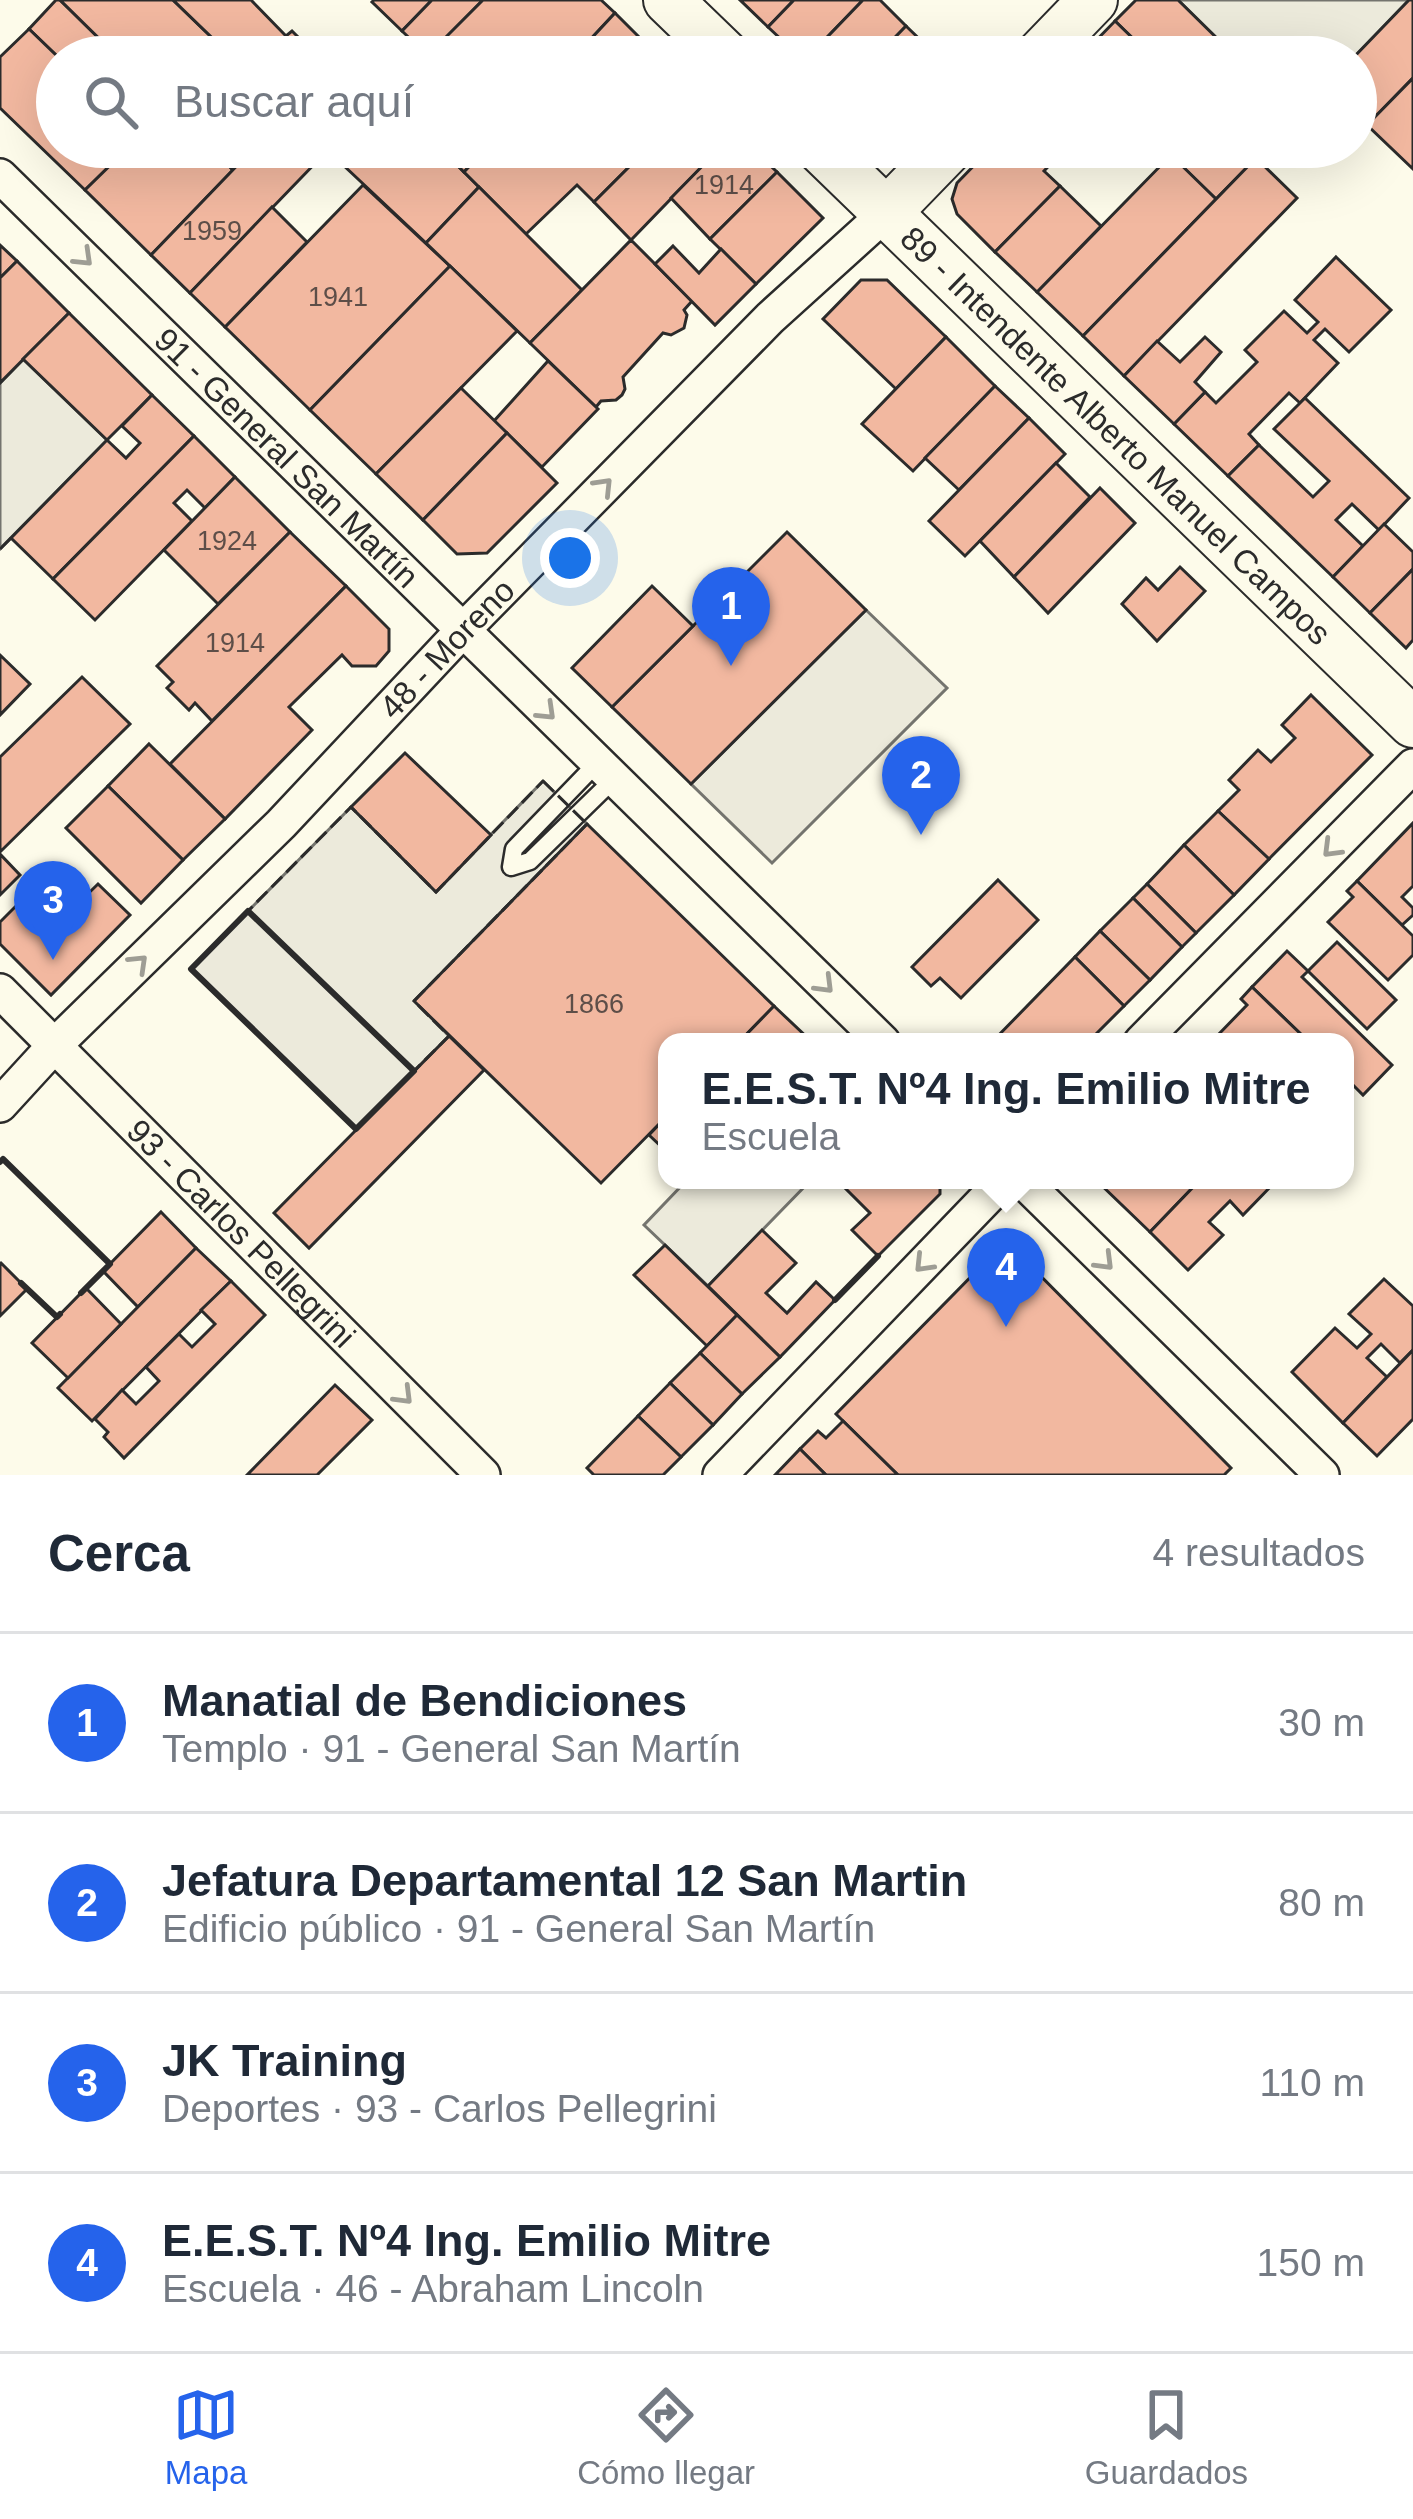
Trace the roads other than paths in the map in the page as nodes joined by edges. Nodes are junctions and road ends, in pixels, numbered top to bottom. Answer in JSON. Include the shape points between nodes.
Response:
{"nodes":[{"id":1,"x":668,"y":0,"type":"edge"},
{"id":2,"x":1093,"y":0,"type":"edge"},
{"id":3,"x":705,"y":36,"type":"edge"},
{"id":4,"x":1058,"y":36,"type":"edge"},
{"id":5,"x":840,"y":168,"type":"edge"},
{"id":6,"x":930,"y":168,"type":"edge"},
{"id":7,"x":0,"y":176,"type":"edge"},
{"id":8,"x":886,"y":213,"type":"junction"},
{"id":9,"x":464,"y":630,"type":"junction"},
{"id":10,"x":1413,"y":723,"type":"edge"},
{"id":11,"x":1413,"y":766,"type":"edge"},
{"id":12,"x":606,"y":770,"type":"junction"},
{"id":13,"x":0,"y":992,"type":"edge"},
{"id":14,"x":874,"y":1033,"type":"edge"},
{"id":15,"x":1150,"y":1033,"type":"edge"},
{"id":16,"x":55,"y":1045,"type":"junction"},
{"id":17,"x":0,"y":1105,"type":"edge"},
{"id":18,"x":995,"y":1189,"type":"edge"},
{"id":19,"x":1031,"y":1189,"type":"edge"},
{"id":20,"x":483,"y":1475,"type":"edge"},
{"id":21,"x":720,"y":1475,"type":"edge"},
{"id":22,"x":1322,"y":1475,"type":"edge"}],
"edges":[{"from":1,"to":3,"type":"street"},
{"from":2,"to":4,"type":"street"},
{"from":5,"to":8,"type":"street","name":"89 - Intendente Alberto Manuel Campos"},
{"from":6,"to":8,"type":"street","name":"48 - Moreno"},
{"from":7,"to":9,"type":"street","name":"91 - General San Martín","one_way":true},
{"from":9,"to":8,"type":"street","name":"48 - Moreno","one_way":true,"via":[[770,318]]},
{"from":8,"to":10,"type":"street","name":"89 - Intendente Alberto Manuel Campos"},
{"from":9,"to":12,"type":"street","name":"91 - General San Martín","one_way":true},
{"from":16,"to":9,"type":"street","name":"48 - Moreno","one_way":true},
{"from":11,"to":15,"type":"street","one_way":true},
{"from":12,"to":12,"type":"lane","via":[[514,849],[511,867],[530,861]]},
{"from":12,"to":14,"type":"street","name":"91 - General San Martín","one_way":true},
{"from":13,"to":16,"type":"street","name":"93 - Carlos Pellegrini"},
{"from":16,"to":17,"type":"street","name":"48 - Moreno"},
{"from":16,"to":20,"type":"street","name":"93 - Carlos Pellegrini","one_way":true},
{"from":18,"to":21,"type":"street","one_way":true},
{"from":19,"to":22,"type":"street","one_way":true}]}
